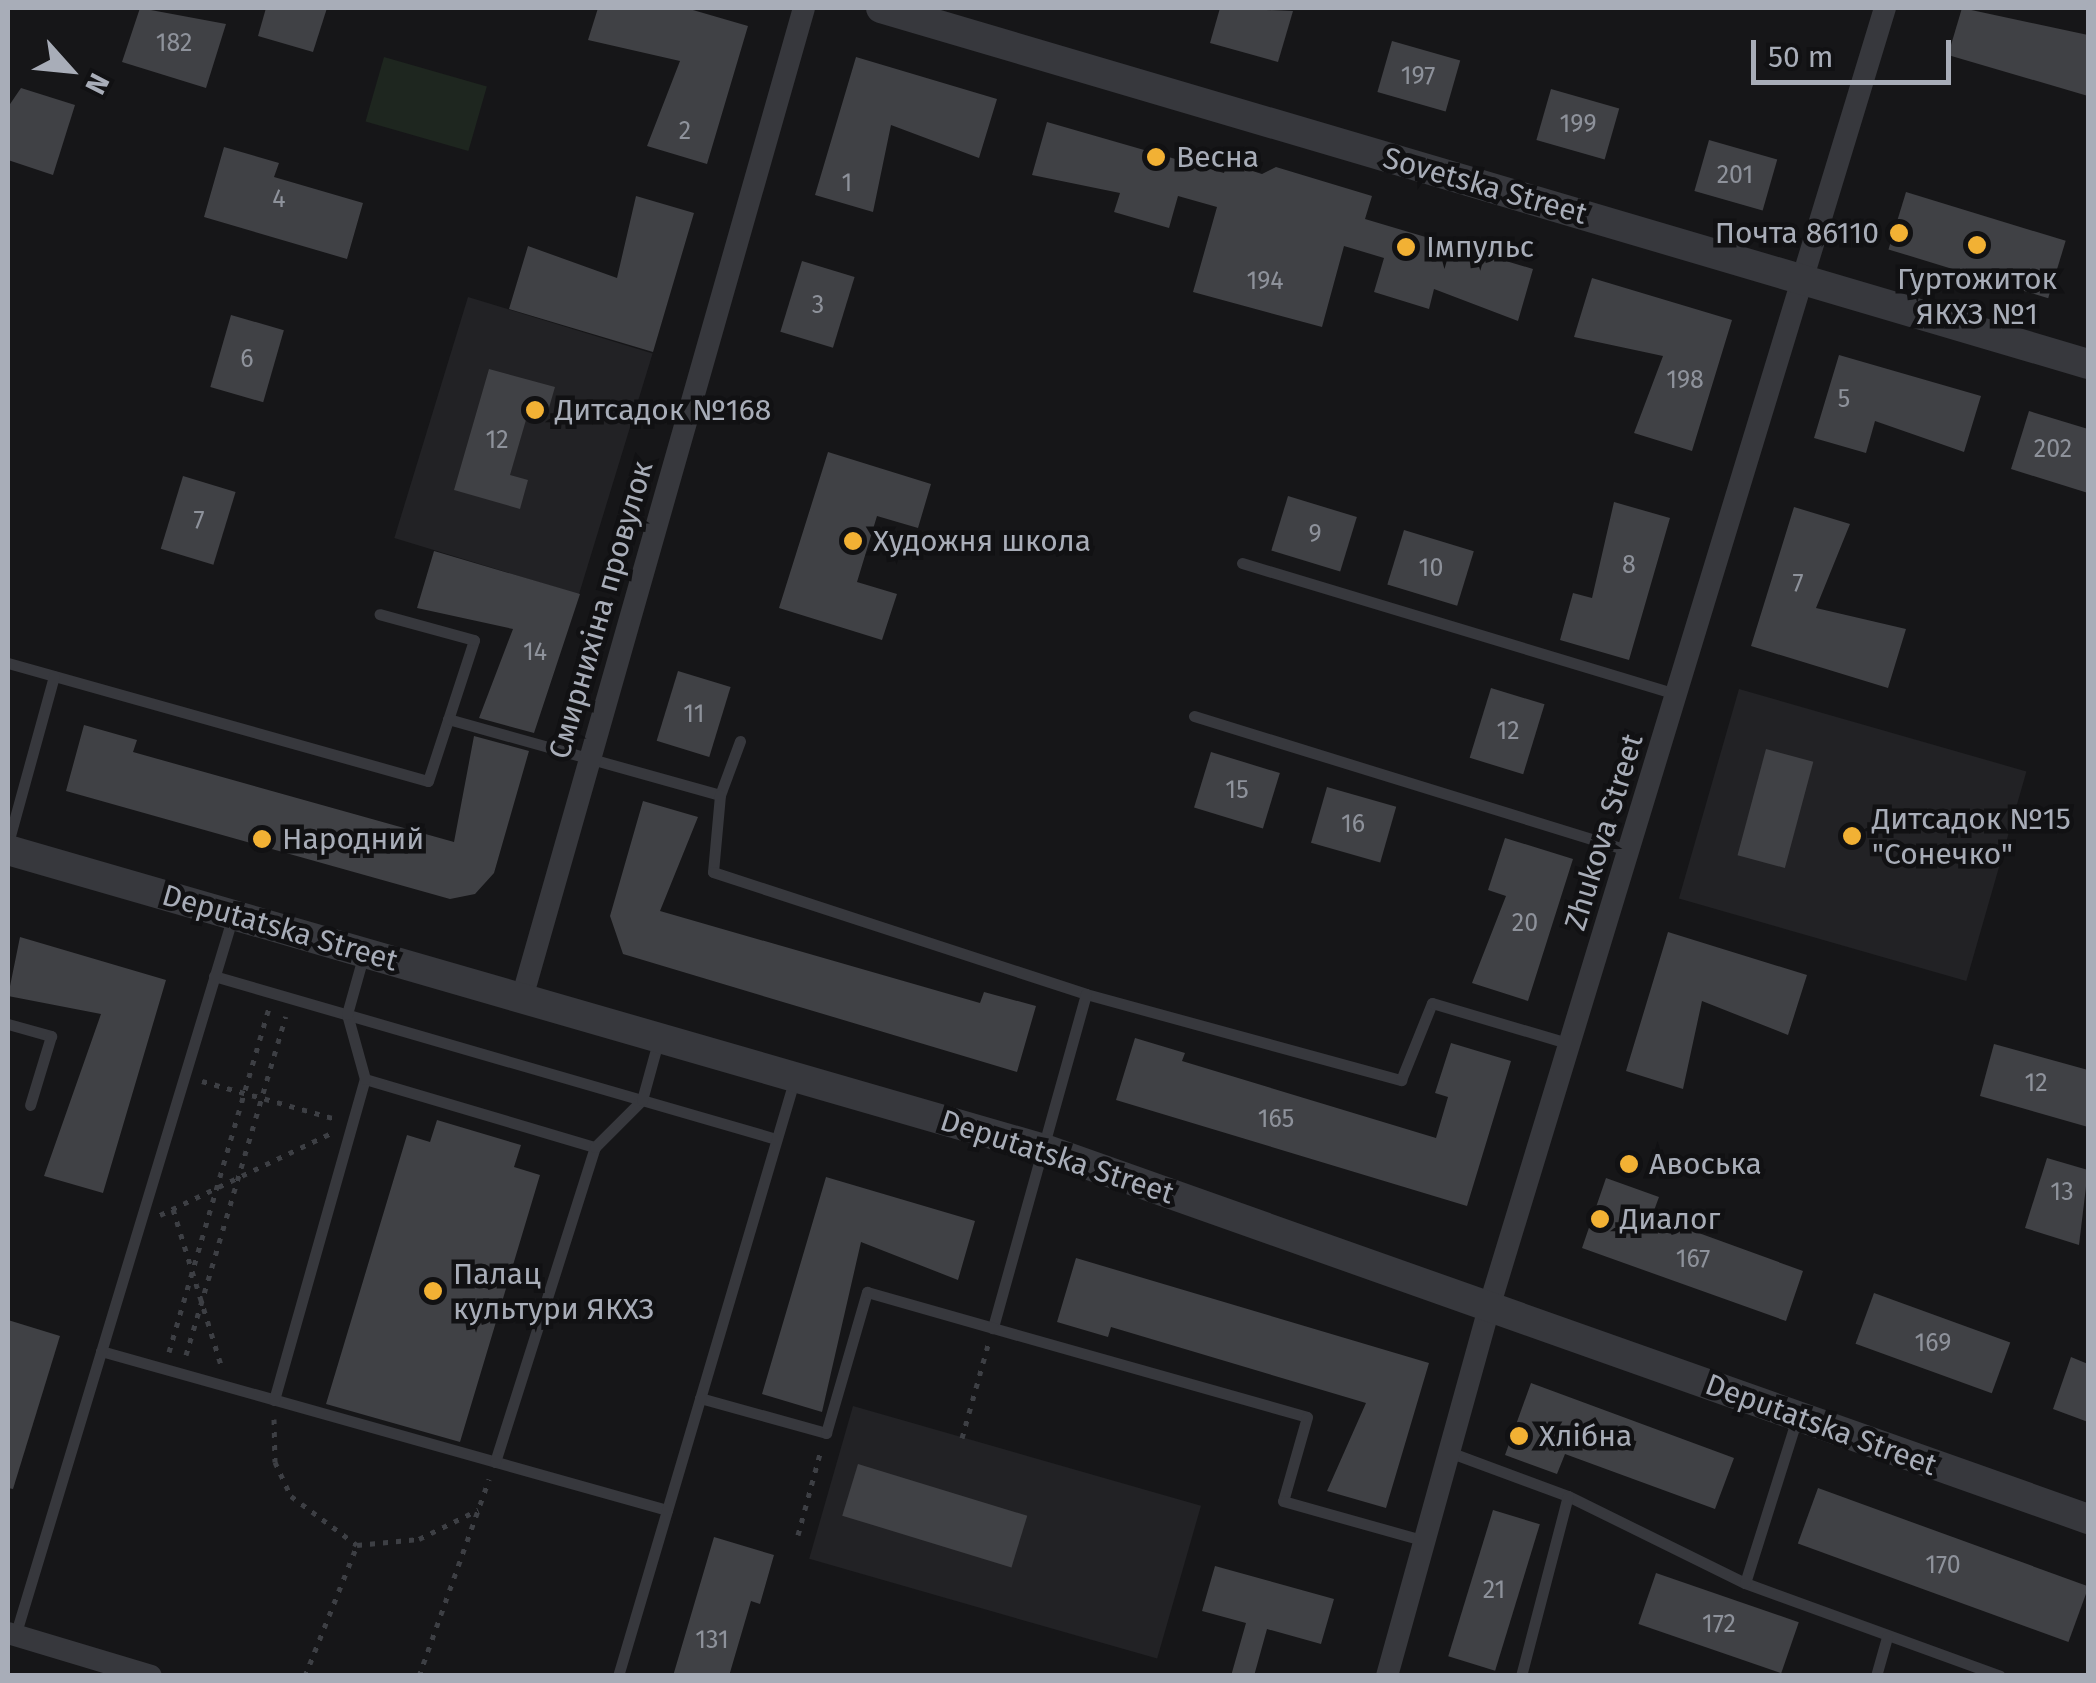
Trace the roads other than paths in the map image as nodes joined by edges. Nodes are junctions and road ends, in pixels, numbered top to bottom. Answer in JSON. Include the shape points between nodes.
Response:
{"nodes":[{"id":1,"x":804,"y":8,"type":"edge"},
{"id":2,"x":881,"y":8,"type":"edge"},
{"id":3,"x":1885,"y":8,"type":"edge"},
{"id":4,"x":1804,"y":280,"type":"junction"},
{"id":5,"x":2088,"y":364,"type":"edge"},
{"id":6,"x":1242,"y":563,"type":"dead end"},
{"id":7,"x":379,"y":614,"type":"dead end"},
{"id":8,"x":8,"y":663,"type":"edge"},
{"id":9,"x":54,"y":676,"type":"junction"},
{"id":10,"x":1677,"y":694,"type":"junction"},
{"id":11,"x":1194,"y":716,"type":"dead end"},
{"id":12,"x":448,"y":719,"type":"junction"},
{"id":13,"x":740,"y":741,"type":"dead end"},
{"id":14,"x":590,"y":759,"type":"junction"},
{"id":15,"x":720,"y":795,"type":"junction"},
{"id":16,"x":8,"y":846,"type":"edge"},
{"id":17,"x":1629,"y":850,"type":"junction"},
{"id":18,"x":233,"y":915,"type":"junction"},
{"id":19,"x":364,"y":953,"type":"junction"},
{"id":20,"x":214,"y":976,"type":"junction"},
{"id":21,"x":1086,"y":994,"type":"junction"},
{"id":22,"x":522,"y":998,"type":"junction"},
{"id":23,"x":346,"y":1014,"type":"junction"},
{"id":24,"x":8,"y":1024,"type":"edge"},
{"id":25,"x":659,"y":1038,"type":"junction"},
{"id":26,"x":1570,"y":1044,"type":"junction"},
{"id":27,"x":795,"y":1077,"type":"junction"},
{"id":28,"x":365,"y":1079,"type":"junction"},
{"id":29,"x":642,"y":1100,"type":"junction"},
{"id":30,"x":30,"y":1105,"type":"dead end"},
{"id":31,"x":776,"y":1139,"type":"junction"},
{"id":32,"x":595,"y":1148,"type":"junction"},
{"id":33,"x":1044,"y":1149,"type":"junction"},
{"id":34,"x":1490,"y":1304,"type":"junction"},
{"id":35,"x":993,"y":1328,"type":"junction"},
{"id":36,"x":101,"y":1351,"type":"junction"},
{"id":37,"x":700,"y":1398,"type":"junction"},
{"id":38,"x":274,"y":1400,"type":"junction"},
{"id":39,"x":1797,"y":1418,"type":"junction"},
{"id":40,"x":1449,"y":1452,"type":"junction"},
{"id":41,"x":495,"y":1462,"type":"junction"},
{"id":42,"x":1568,"y":1496,"type":"junction"},
{"id":43,"x":667,"y":1510,"type":"junction"},
{"id":44,"x":2088,"y":1519,"type":"edge"},
{"id":45,"x":1425,"y":1542,"type":"junction"},
{"id":46,"x":1745,"y":1583,"type":"junction"},
{"id":47,"x":11,"y":1634,"type":"edge"},
{"id":48,"x":1887,"y":1637,"type":"junction"},
{"id":49,"x":1389,"y":1675,"type":"edge"},
{"id":50,"x":151,"y":1676,"type":"edge"},
{"id":51,"x":618,"y":1676,"type":"edge"},
{"id":52,"x":1520,"y":1676,"type":"edge"},
{"id":53,"x":1876,"y":1676,"type":"edge"},
{"id":54,"x":2000,"y":1676,"type":"edge"}],
"edges":[{"from":1,"to":14,"type":"street","name":"Смирнихіна провулок"},
{"from":2,"to":4,"type":"street","name":"Sovetska Street"},
{"from":3,"to":4,"type":"street","name":"Zhukova Street"},
{"from":4,"to":5,"type":"street","name":"Sovetska Street"},
{"from":4,"to":10,"type":"street","name":"Zhukova Street"},
{"from":6,"to":10,"type":"lane"},
{"from":7,"to":12,"type":"lane","via":[[474,640]]},
{"from":8,"to":9,"type":"lane"},
{"from":9,"to":12,"type":"lane","via":[[428,781]]},
{"from":9,"to":16,"type":"lane"},
{"from":10,"to":17,"type":"street","name":"Zhukova Street"},
{"from":11,"to":17,"type":"lane"},
{"from":12,"to":14,"type":"lane"},
{"from":13,"to":15,"type":"lane"},
{"from":14,"to":15,"type":"lane"},
{"from":14,"to":22,"type":"street","name":"Смирнихіна провулок"},
{"from":15,"to":21,"type":"lane","via":[[713,872]]},
{"from":16,"to":18,"type":"street","name":"Deputatska Street"},
{"from":17,"to":26,"type":"street","name":"Zhukova Street"},
{"from":18,"to":19,"type":"street","name":"Deputatska Street"},
{"from":18,"to":20,"type":"lane"},
{"from":19,"to":22,"type":"street","name":"Deputatska Street"},
{"from":19,"to":23,"type":"lane"},
{"from":20,"to":23,"type":"lane"},
{"from":20,"to":36,"type":"lane"},
{"from":21,"to":26,"type":"lane","via":[[1401,1080],[1432,1003]]},
{"from":21,"to":33,"type":"lane"},
{"from":22,"to":25,"type":"street","name":"Deputatska Street"},
{"from":23,"to":28,"type":"lane"},
{"from":23,"to":29,"type":"lane"},
{"from":24,"to":30,"type":"lane","via":[[52,1036]]},
{"from":25,"to":27,"type":"street","name":"Deputatska Street"},
{"from":25,"to":29,"type":"lane"},
{"from":26,"to":34,"type":"street","name":"Zhukova Street"},
{"from":27,"to":31,"type":"lane"},
{"from":27,"to":33,"type":"street","name":"Deputatska Street"},
{"from":28,"to":32,"type":"lane"},
{"from":28,"to":38,"type":"lane"},
{"from":29,"to":31,"type":"lane"},
{"from":29,"to":32,"type":"lane"},
{"from":31,"to":37,"type":"lane"},
{"from":32,"to":41,"type":"lane"},
{"from":33,"to":34,"type":"street","name":"Deputatska Street"},
{"from":33,"to":35,"type":"lane"},
{"from":34,"to":39,"type":"street","name":"Deputatska Street"},
{"from":34,"to":40,"type":"street","name":"Zhukova Street"},
{"from":35,"to":37,"type":"lane","via":[[867,1292],[826,1433]]},
{"from":35,"to":45,"type":"lane","via":[[1307,1417],[1283,1501]]},
{"from":36,"to":38,"type":"lane"},
{"from":36,"to":47,"type":"lane"},
{"from":37,"to":43,"type":"lane"},
{"from":38,"to":41,"type":"lane"},
{"from":39,"to":44,"type":"street","name":"Deputatska Street"},
{"from":39,"to":46,"type":"lane"},
{"from":40,"to":42,"type":"lane"},
{"from":40,"to":45,"type":"street","name":"Zhukova Street"},
{"from":41,"to":43,"type":"lane"},
{"from":42,"to":46,"type":"lane"},
{"from":42,"to":52,"type":"lane"},
{"from":43,"to":51,"type":"lane"},
{"from":45,"to":49,"type":"street","name":"Zhukova Street"},
{"from":46,"to":48,"type":"lane"},
{"from":47,"to":50,"type":"street"},
{"from":48,"to":53,"type":"lane"},
{"from":48,"to":54,"type":"lane"}]}
